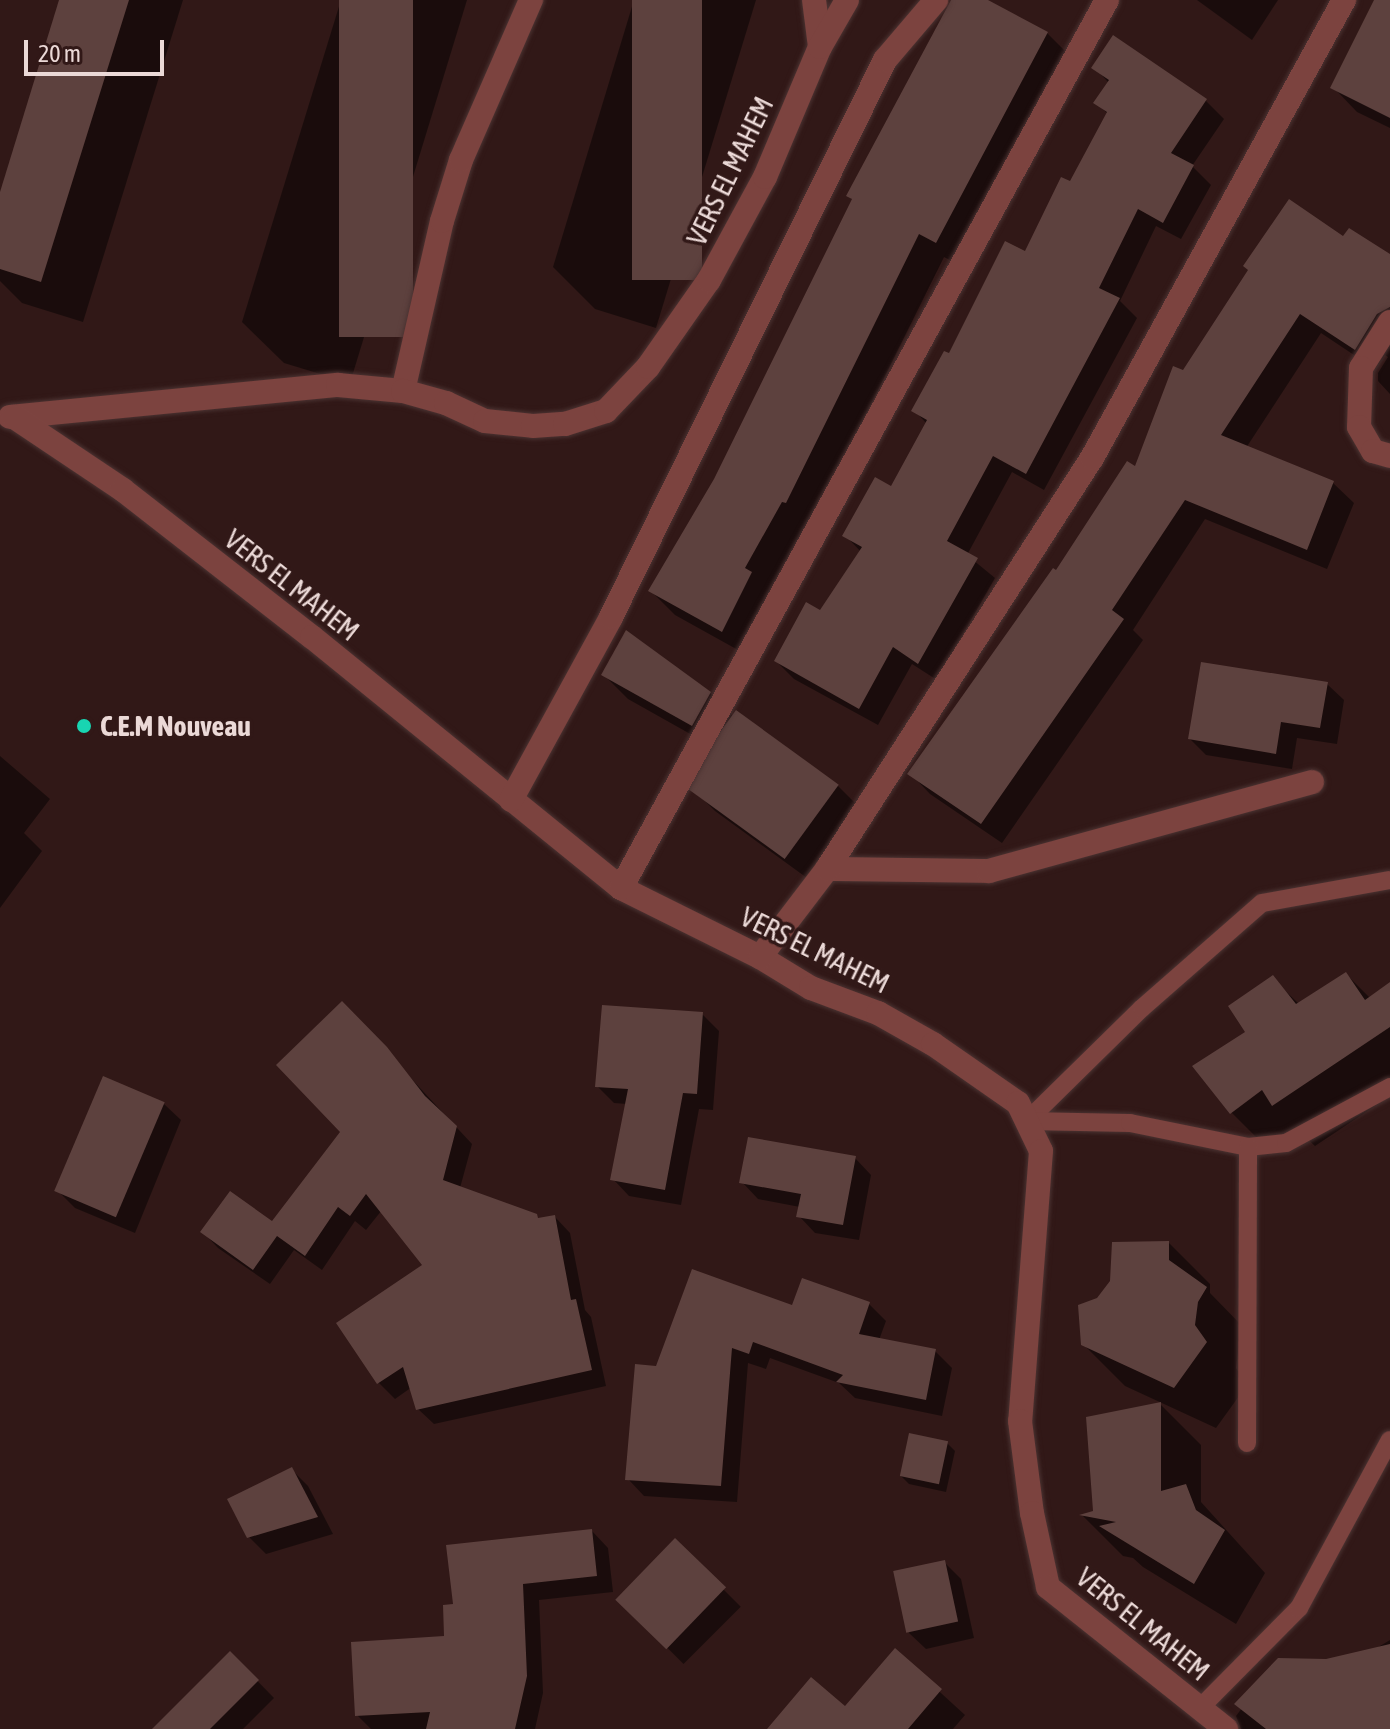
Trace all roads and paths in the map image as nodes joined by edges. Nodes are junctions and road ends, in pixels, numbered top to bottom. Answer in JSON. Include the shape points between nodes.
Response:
{"nodes":[{"id":1,"x":531,"y":0,"type":"edge"},
{"id":2,"x":814,"y":0,"type":"edge"},
{"id":3,"x":847,"y":0,"type":"edge"},
{"id":4,"x":936,"y":0,"type":"edge"},
{"id":5,"x":1107,"y":0,"type":"edge"},
{"id":6,"x":1344,"y":0,"type":"edge"},
{"id":7,"x":820,"y":47,"type":"junction"},
{"id":8,"x":1390,"y":322,"type":"edge"},
{"id":9,"x":403,"y":391,"type":"junction"},
{"id":10,"x":7,"y":417,"type":"edge"},
{"id":11,"x":1390,"y":456,"type":"edge"},
{"id":12,"x":1312,"y":782,"type":"dead end"},
{"id":13,"x":511,"y":800,"type":"junction"},
{"id":14,"x":827,"y":869,"type":"junction"},
{"id":15,"x":1390,"y":880,"type":"edge"},
{"id":16,"x":621,"y":888,"type":"junction"},
{"id":17,"x":760,"y":957,"type":"junction"},
{"id":18,"x":1390,"y":1087,"type":"edge"},
{"id":19,"x":1027,"y":1121,"type":"junction"},
{"id":20,"x":1248,"y":1147,"type":"junction"},
{"id":21,"x":1390,"y":1440,"type":"edge"},
{"id":22,"x":1247,"y":1443,"type":"dead end"},
{"id":23,"x":1200,"y":1708,"type":"junction"},
{"id":24,"x":1226,"y":1729,"type":"edge"}],
"edges":[{"from":1,"to":9,"type":"street","via":[[461,160]]},
{"from":2,"to":7,"type":"street"},
{"from":3,"to":7,"type":"street","name":"VERS EL MAHEM"},
{"from":4,"to":13,"type":"street","via":[[885,60],[611,617]]},
{"from":5,"to":16,"type":"street"},
{"from":6,"to":14,"type":"street","via":[[1092,458]]},
{"from":7,"to":9,"type":"street","name":"VERS EL MAHEM","via":[[765,177],[709,280],[648,367],[606,411],[565,424],[501,423]]},
{"from":8,"to":11,"type":"street","via":[[1361,368],[1359,427],[1373,451]]},
{"from":9,"to":10,"type":"street","name":"VERS EL MAHEM","via":[[338,385]]},
{"from":10,"to":13,"type":"street","name":"VERS EL MAHEM","via":[[123,490]]},
{"from":12,"to":14,"type":"street","via":[[989,871]]},
{"from":13,"to":16,"type":"street","name":"VERS EL MAHEM"},
{"from":14,"to":17,"type":"street"},
{"from":15,"to":19,"type":"lane","via":[[1262,903],[1142,1008]]},
{"from":16,"to":17,"type":"street","name":"VERS EL MAHEM"},
{"from":17,"to":19,"type":"street","name":"VERS EL MAHEM","via":[[811,988],[878,1013],[933,1044],[1018,1103]]},
{"from":18,"to":20,"type":"lane","via":[[1286,1143]]},
{"from":19,"to":20,"type":"lane","via":[[1130,1123]]},
{"from":19,"to":23,"type":"street","name":"VERS EL MAHEM","via":[[1041,1151],[1020,1421],[1048,1587]]},
{"from":20,"to":22,"type":"lane"},
{"from":21,"to":23,"type":"lane","via":[[1299,1608]]},
{"from":23,"to":24,"type":"street","name":"VERS EL MAHEM"}]}
